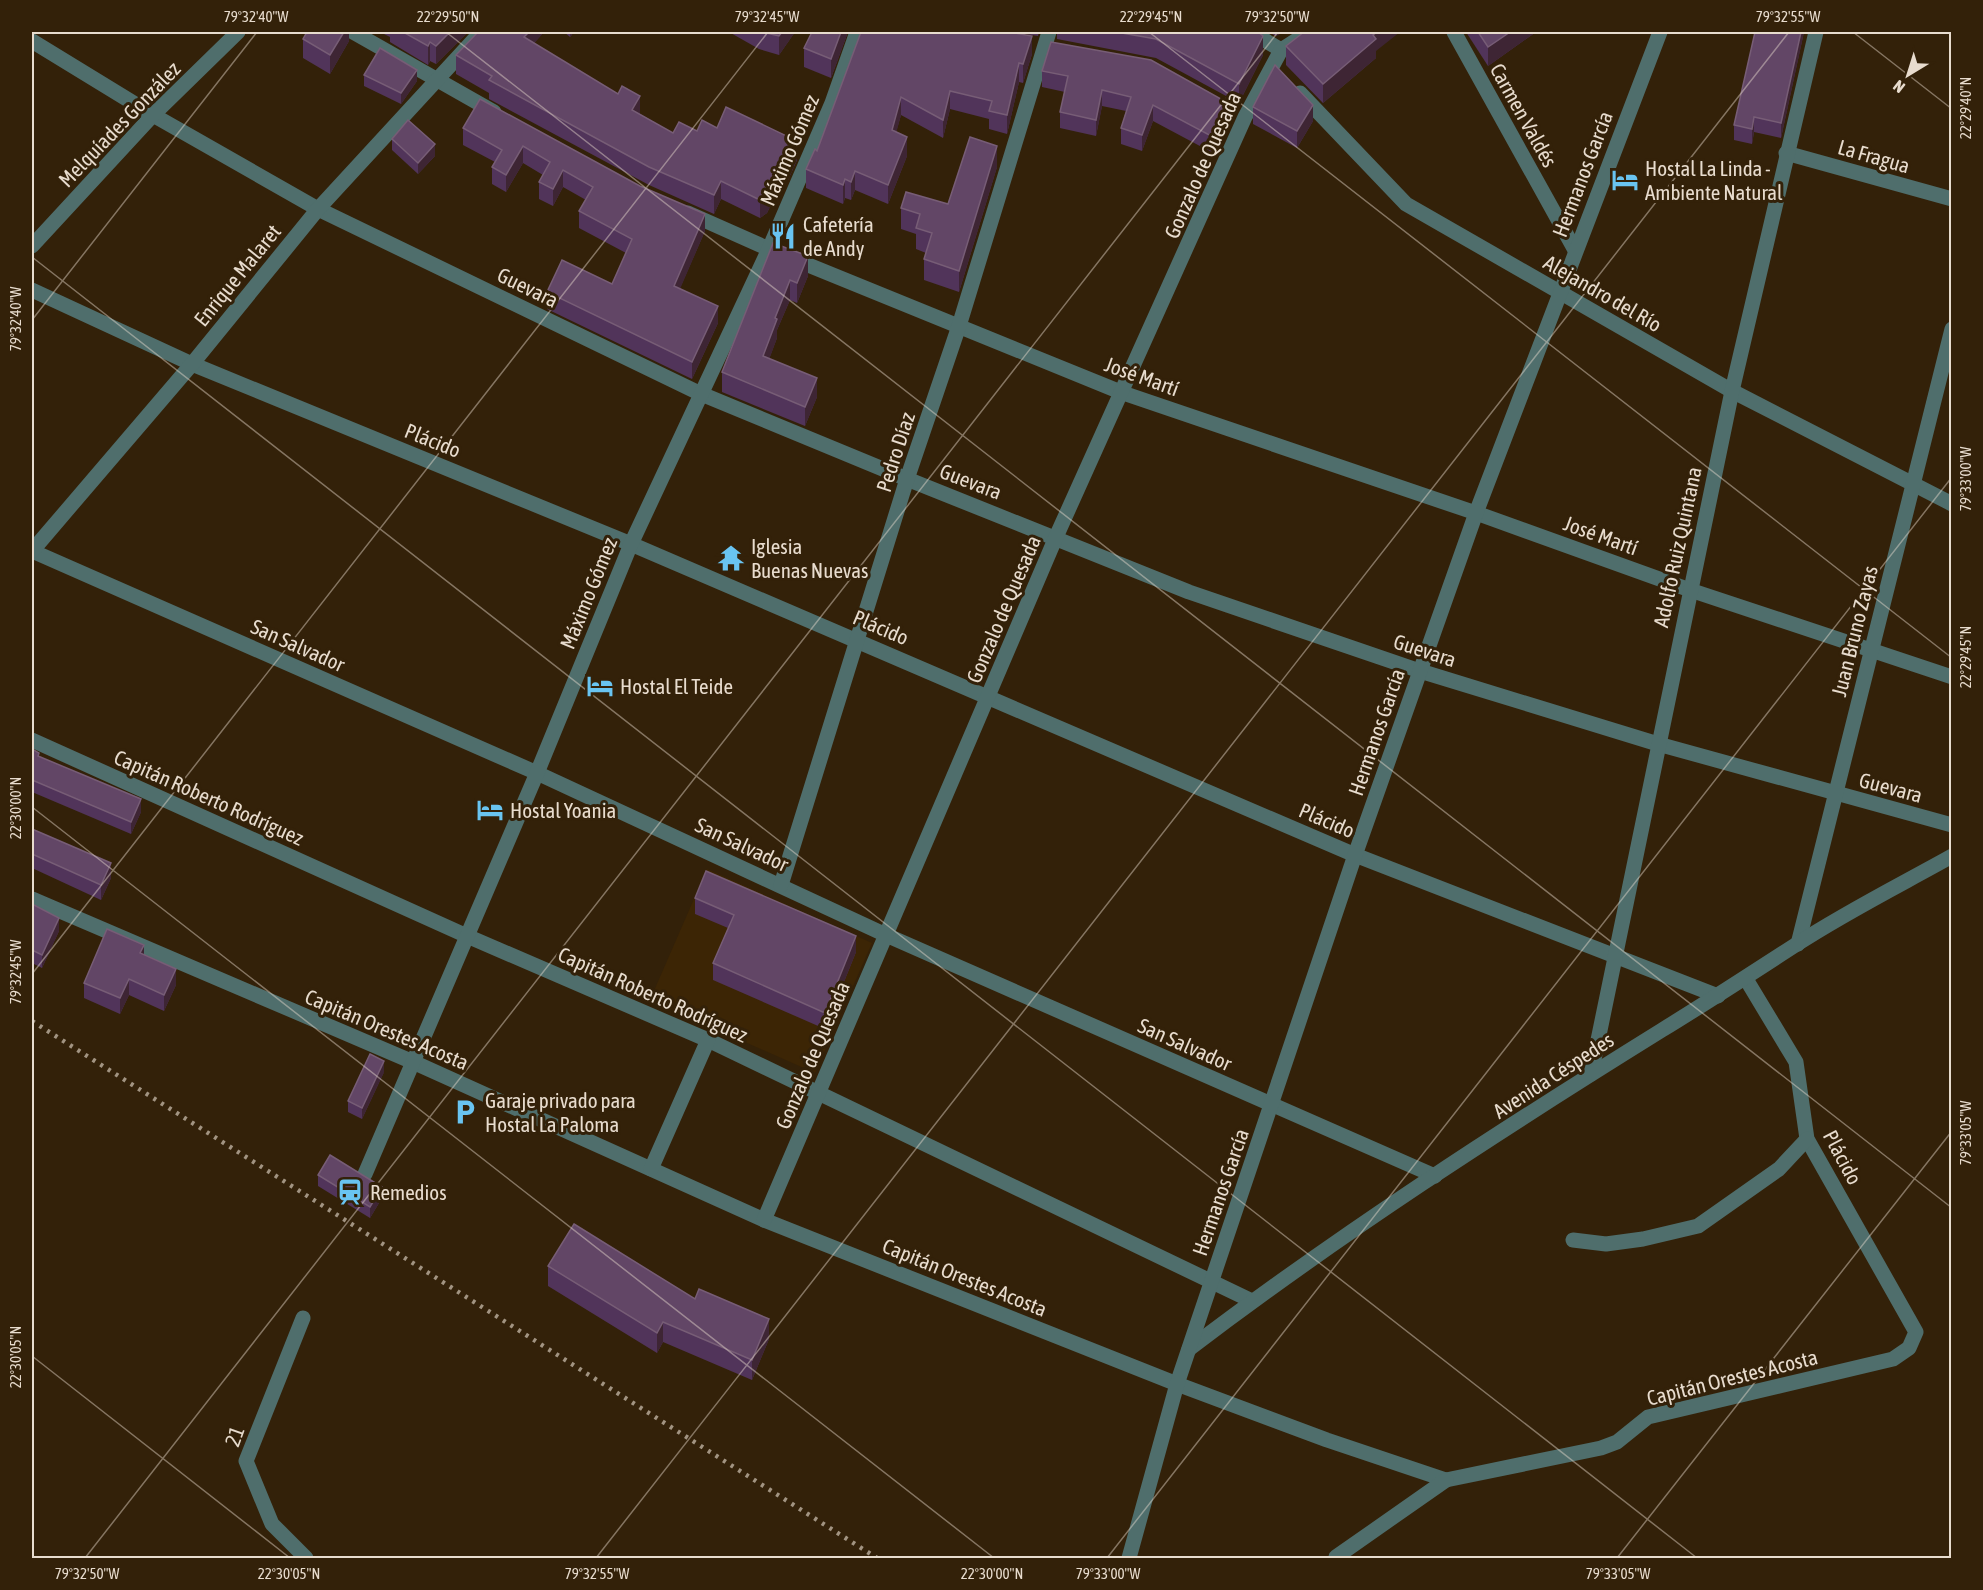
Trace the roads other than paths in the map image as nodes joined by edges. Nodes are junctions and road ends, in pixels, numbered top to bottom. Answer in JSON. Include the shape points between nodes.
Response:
{"nodes":[{"id":1,"x":238,"y":32,"type":"edge"},
{"id":2,"x":353,"y":32,"type":"edge"},
{"id":3,"x":482,"y":32,"type":"edge"},
{"id":4,"x":858,"y":32,"type":"edge"},
{"id":5,"x":1251,"y":32,"type":"edge"},
{"id":6,"x":1309,"y":32,"type":"edge"},
{"id":7,"x":1454,"y":32,"type":"edge"},
{"id":8,"x":1660,"y":32,"type":"edge"},
{"id":9,"x":1816,"y":32,"type":"edge"},
{"id":10,"x":1041,"y":40,"type":"edge"},
{"id":11,"x":32,"y":41,"type":"edge"},
{"id":12,"x":1065,"y":50,"type":"edge"},
{"id":13,"x":1281,"y":50,"type":"junction"},
{"id":14,"x":1281,"y":73,"type":"junction"},
{"id":15,"x":438,"y":82,"type":"junction"},
{"id":16,"x":153,"y":115,"type":"junction"},
{"id":17,"x":510,"y":122,"type":"edge"},
{"id":18,"x":1786,"y":153,"type":"junction"},
{"id":19,"x":1952,"y":199,"type":"edge"},
{"id":20,"x":676,"y":208,"type":"edge"},
{"id":21,"x":318,"y":209,"type":"junction"},
{"id":22,"x":32,"y":246,"type":"edge"},
{"id":23,"x":769,"y":249,"type":"junction"},
{"id":24,"x":1575,"y":250,"type":"junction"},
{"id":25,"x":32,"y":290,"type":"edge"},
{"id":26,"x":1559,"y":292,"type":"junction"},
{"id":27,"x":959,"y":326,"type":"junction"},
{"id":28,"x":1952,"y":329,"type":"edge"},
{"id":29,"x":192,"y":364,"type":"junction"},
{"id":30,"x":1732,"y":391,"type":"junction"},
{"id":31,"x":699,"y":393,"type":"junction"},
{"id":32,"x":1123,"y":393,"type":"junction"},
{"id":33,"x":907,"y":479,"type":"junction"},
{"id":34,"x":1913,"y":484,"type":"junction"},
{"id":35,"x":1952,"y":504,"type":"edge"},
{"id":36,"x":1476,"y":513,"type":"junction"},
{"id":37,"x":1056,"y":537,"type":"junction"},
{"id":38,"x":631,"y":544,"type":"junction"},
{"id":39,"x":32,"y":551,"type":"edge"},
{"id":40,"x":1690,"y":590,"type":"junction"},
{"id":41,"x":858,"y":640,"type":"junction"},
{"id":42,"x":1871,"y":649,"type":"junction"},
{"id":43,"x":1420,"y":671,"type":"junction"},
{"id":44,"x":1952,"y":677,"type":"edge"},
{"id":45,"x":989,"y":696,"type":"junction"},
{"id":46,"x":32,"y":740,"type":"edge"},
{"id":47,"x":1658,"y":744,"type":"junction"},
{"id":48,"x":537,"y":773,"type":"junction"},
{"id":49,"x":1834,"y":793,"type":"junction"},
{"id":50,"x":1952,"y":825,"type":"edge"},
{"id":51,"x":1355,"y":855,"type":"junction"},
{"id":52,"x":1952,"y":856,"type":"edge"},
{"id":53,"x":781,"y":885,"type":"junction"},
{"id":54,"x":32,"y":899,"type":"edge"},
{"id":55,"x":886,"y":935,"type":"junction"},
{"id":56,"x":467,"y":936,"type":"junction"},
{"id":57,"x":1798,"y":944,"type":"junction"},
{"id":58,"x":1615,"y":956,"type":"junction"},
{"id":59,"x":1746,"y":979,"type":"junction"},
{"id":60,"x":1718,"y":996,"type":"junction"},
{"id":61,"x":708,"y":1040,"type":"junction"},
{"id":62,"x":413,"y":1062,"type":"junction"},
{"id":63,"x":1591,"y":1074,"type":"junction"},
{"id":64,"x":819,"y":1092,"type":"junction"},
{"id":65,"x":1272,"y":1106,"type":"junction"},
{"id":66,"x":1807,"y":1139,"type":"junction"},
{"id":67,"x":651,"y":1169,"type":"junction"},
{"id":68,"x":365,"y":1174,"type":"edge"},
{"id":69,"x":1435,"y":1176,"type":"junction"},
{"id":70,"x":764,"y":1220,"type":"junction"},
{"id":71,"x":1573,"y":1240,"type":"dead end"},
{"id":72,"x":1210,"y":1281,"type":"junction"},
{"id":73,"x":1252,"y":1301,"type":"junction"},
{"id":74,"x":303,"y":1318,"type":"dead end"},
{"id":75,"x":1909,"y":1348,"type":"joint"},
{"id":76,"x":1189,"y":1349,"type":"junction"},
{"id":77,"x":1177,"y":1384,"type":"junction"},
{"id":78,"x":1446,"y":1480,"type":"junction"},
{"id":79,"x":1335,"y":1557,"type":"dead end"},
{"id":80,"x":306,"y":1558,"type":"edge"},
{"id":81,"x":1129,"y":1558,"type":"edge"}],
"edges":[{"from":1,"to":16,"type":"street","name":"Melquíades González"},
{"from":2,"to":15,"type":"street"},
{"from":3,"to":15,"type":"street","name":"Enrique Malaret"},
{"from":4,"to":23,"type":"street","name":"Máximo Gómez","via":[[832,104]]},
{"from":5,"to":13,"type":"street"},
{"from":6,"to":13,"type":"street","name":"Gonzalo de Quesada"},
{"from":7,"to":24,"type":"street","name":"Carmen Valdés"},
{"from":8,"to":24,"type":"street","name":"Hermanos García"},
{"from":9,"to":18,"type":"street","name":"Adolfo Ruiz Quintana"},
{"from":10,"to":12,"type":"street"},
{"from":10,"to":27,"type":"street","name":"Pedro Díaz"},
{"from":11,"to":16,"type":"street","name":"Guevara"},
{"from":13,"to":14,"type":"street","name":"Gonzalo de Quesada"},
{"from":14,"to":26,"type":"street","name":"Alejandro del Río","via":[[1406,204]]},
{"from":14,"to":32,"type":"street","name":"Gonzalo de Quesada","via":[[1240,114]]},
{"from":15,"to":17,"type":"street"},
{"from":15,"to":21,"type":"street","name":"Enrique Malaret"},
{"from":16,"to":21,"type":"street","name":"Guevara"},
{"from":16,"to":22,"type":"street","name":"Melquíades González"},
{"from":18,"to":19,"type":"street","name":"La Fragua"},
{"from":18,"to":30,"type":"street","name":"Adolfo Ruiz Quintana"},
{"from":20,"to":23,"type":"street","name":"José Martí"},
{"from":21,"to":29,"type":"street","name":"Enrique Malaret"},
{"from":21,"to":31,"type":"street","name":"Guevara"},
{"from":23,"to":27,"type":"street","name":"José Martí"},
{"from":23,"to":31,"type":"street","name":"Máximo Gómez"},
{"from":24,"to":26,"type":"street","name":"Hermanos García"},
{"from":25,"to":29,"type":"street","name":"Plácido"},
{"from":26,"to":30,"type":"street","name":"Alejandro del Río"},
{"from":26,"to":36,"type":"street","name":"Hermanos García"},
{"from":27,"to":32,"type":"street","name":"José Martí"},
{"from":27,"to":33,"type":"street","name":"Pedro Díaz"},
{"from":28,"to":34,"type":"street","name":"Juan Bruno Zayas"},
{"from":29,"to":38,"type":"street","name":"Plácido"},
{"from":29,"to":39,"type":"street","name":"Enrique Malaret"},
{"from":30,"to":34,"type":"street","name":"Alejandro del Río"},
{"from":30,"to":40,"type":"street","name":"Adolfo Ruiz Quintana"},
{"from":31,"to":33,"type":"street","name":"Guevara"},
{"from":31,"to":38,"type":"street","name":"Máximo Gómez"},
{"from":32,"to":36,"type":"street","name":"José Martí"},
{"from":32,"to":37,"type":"street","name":"Gonzalo de Quesada"},
{"from":33,"to":37,"type":"street","name":"Guevara"},
{"from":33,"to":41,"type":"street","name":"Pedro Díaz"},
{"from":34,"to":35,"type":"street","name":"Alejandro del Río"},
{"from":34,"to":42,"type":"street","name":"Juan Bruno Zayas"},
{"from":36,"to":40,"type":"street","name":"José Martí"},
{"from":36,"to":43,"type":"street","name":"Hermanos García"},
{"from":37,"to":43,"type":"street","name":"Guevara","via":[[1189,592]]},
{"from":37,"to":45,"type":"street","name":"Gonzalo de Quesada"},
{"from":38,"to":41,"type":"street","name":"Plácido"},
{"from":38,"to":48,"type":"street","name":"Máximo Gómez"},
{"from":39,"to":48,"type":"street","name":"San Salvador"},
{"from":40,"to":42,"type":"street","name":"José Martí"},
{"from":40,"to":47,"type":"street","name":"Adolfo Ruiz Quintana"},
{"from":41,"to":45,"type":"street","name":"Plácido"},
{"from":41,"to":53,"type":"street","name":"Pedro Díaz"},
{"from":42,"to":44,"type":"street","name":"José Martí"},
{"from":42,"to":49,"type":"street","name":"Juan Bruno Zayas"},
{"from":43,"to":47,"type":"street","name":"Guevara"},
{"from":43,"to":51,"type":"street","name":"Hermanos García"},
{"from":45,"to":51,"type":"street","name":"Plácido"},
{"from":45,"to":55,"type":"street","name":"Gonzalo de Quesada"},
{"from":46,"to":56,"type":"street","name":"Capitán Roberto Rodríguez"},
{"from":47,"to":49,"type":"street","name":"Guevara"},
{"from":47,"to":58,"type":"street","name":"Adolfo Ruiz Quintana"},
{"from":48,"to":53,"type":"street","name":"San Salvador"},
{"from":48,"to":56,"type":"street","name":"Máximo Gómez"},
{"from":49,"to":50,"type":"street","name":"Guevara"},
{"from":49,"to":57,"type":"street","name":"Juan Bruno Zayas"},
{"from":51,"to":58,"type":"street","name":"Plácido"},
{"from":51,"to":65,"type":"street","name":"Hermanos García"},
{"from":52,"to":57,"type":"street","name":"Avenida Céspedes"},
{"from":53,"to":55,"type":"street","name":"San Salvador"},
{"from":54,"to":62,"type":"street","name":"Capitán Orestes Acosta"},
{"from":55,"to":64,"type":"street","name":"Gonzalo de Quesada"},
{"from":55,"to":65,"type":"street","name":"San Salvador"},
{"from":56,"to":61,"type":"street","name":"Capitán Roberto Rodríguez"},
{"from":56,"to":62,"type":"street","name":"Máximo Gómez"},
{"from":57,"to":59,"type":"street","name":"Avenida Céspedes"},
{"from":58,"to":60,"type":"street","name":"Plácido"},
{"from":58,"to":63,"type":"street","name":"Adolfo Ruiz Quintana"},
{"from":59,"to":60,"type":"street","name":"Avenida Céspedes"},
{"from":59,"to":66,"type":"street","name":"Plácido","via":[[1796,1062]]},
{"from":60,"to":63,"type":"street","name":"Avenida Céspedes"},
{"from":61,"to":64,"type":"street","name":"Capitán Roberto Rodríguez"},
{"from":61,"to":67,"type":"street"},
{"from":62,"to":67,"type":"street","name":"Capitán Orestes Acosta"},
{"from":62,"to":68,"type":"street","name":"Máximo Gómez"},
{"from":63,"to":69,"type":"street","name":"Avenida Céspedes"},
{"from":64,"to":70,"type":"street","name":"Gonzalo de Quesada"},
{"from":64,"to":72,"type":"street","name":"Capitán Roberto Rodríguez"},
{"from":65,"to":69,"type":"street","name":"San Salvador"},
{"from":65,"to":72,"type":"street","name":"Hermanos García"},
{"from":66,"to":71,"type":"street","via":[[1779,1169],[1698,1226],[1606,1244]]},
{"from":66,"to":75,"type":"street","name":"Plácido","via":[[1916,1332]]},
{"from":67,"to":70,"type":"street","name":"Capitán Orestes Acosta"},
{"from":69,"to":73,"type":"street","name":"Avenida Céspedes"},
{"from":70,"to":77,"type":"street","name":"Capitán Orestes Acosta"},
{"from":72,"to":73,"type":"street","name":"Capitán Roberto Rodríguez"},
{"from":72,"to":76,"type":"street","name":"Hermanos García"},
{"from":73,"to":76,"type":"street","name":"Avenida Céspedes"},
{"from":74,"to":80,"type":"street","name":"21","via":[[246,1461],[272,1524]]},
{"from":75,"to":78,"type":"street","name":"Capitán Orestes Acosta","via":[[1893,1359],[1647,1417],[1617,1442],[1601,1448]]},
{"from":76,"to":77,"type":"street","name":"Hermanos García"},
{"from":77,"to":78,"type":"street","name":"Capitán Orestes Acosta"},
{"from":77,"to":81,"type":"street","name":"Hermanos García"},
{"from":78,"to":79,"type":"street"}]}
